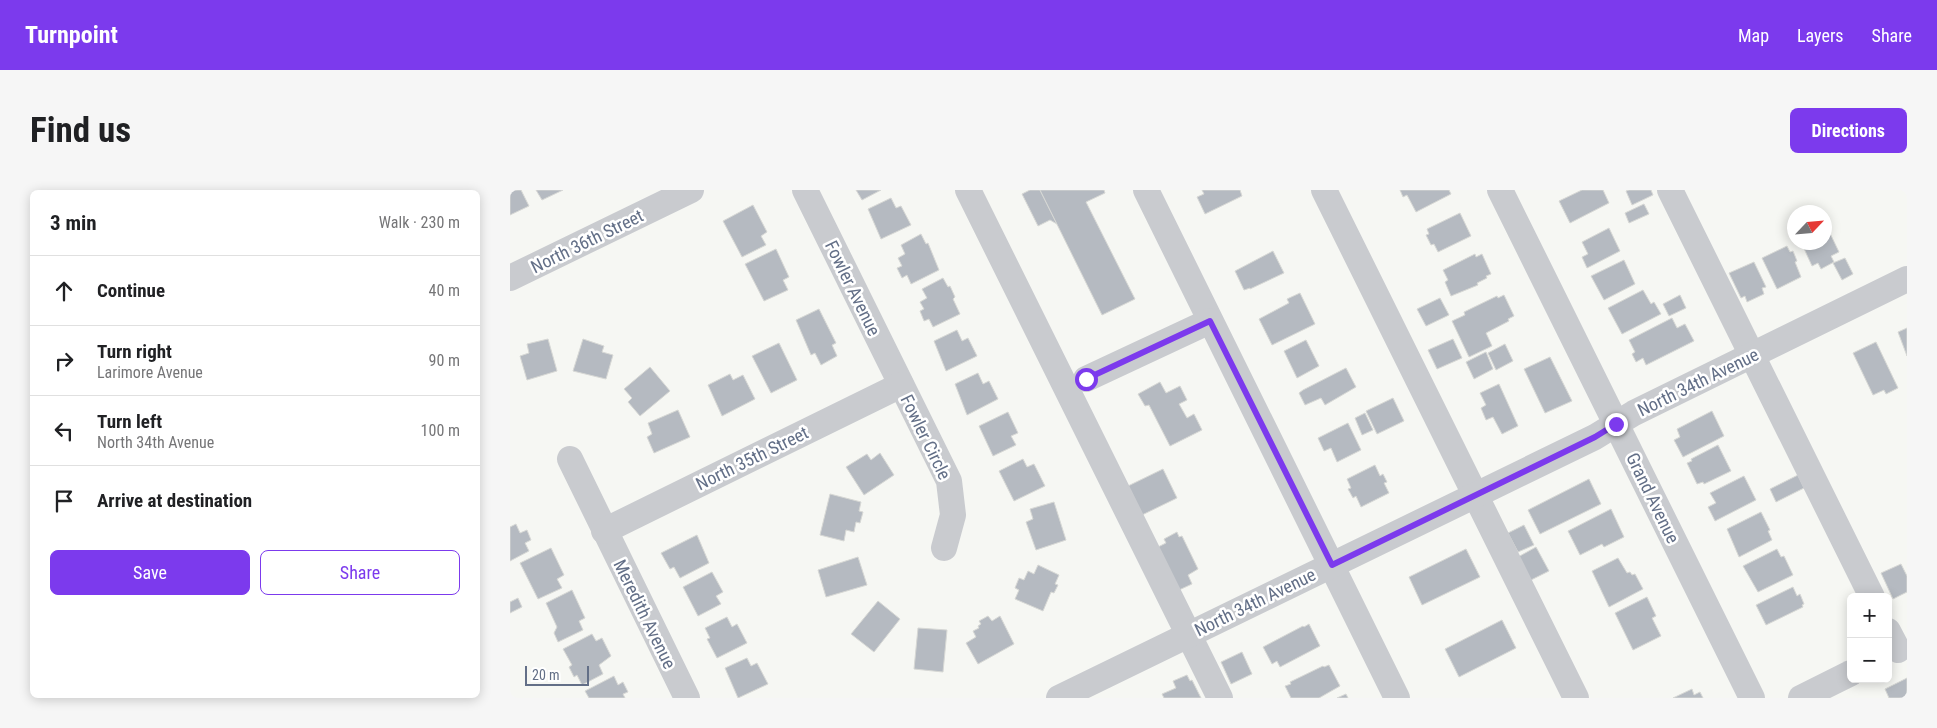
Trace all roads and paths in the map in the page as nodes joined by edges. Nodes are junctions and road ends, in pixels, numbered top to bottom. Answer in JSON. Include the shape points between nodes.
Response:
{"nodes":[{"id":1,"x":691,"y":190,"type":"edge"},
{"id":2,"x":805,"y":190,"type":"edge"},
{"id":3,"x":968,"y":190,"type":"edge"},
{"id":4,"x":1146,"y":190,"type":"edge"},
{"id":5,"x":1324,"y":190,"type":"edge"},
{"id":6,"x":1500,"y":190,"type":"edge"},
{"id":7,"x":1670,"y":190,"type":"edge"},
{"id":8,"x":510,"y":278,"type":"edge"},
{"id":9,"x":1907,"y":279,"type":"edge"},
{"id":10,"x":1210,"y":321,"type":"junction"},
{"id":11,"x":1753,"y":354,"type":"junction"},
{"id":12,"x":1086,"y":379,"type":"dead end"},
{"id":13,"x":901,"y":385,"type":"junction"},
{"id":14,"x":1616,"y":424,"type":"junction"},
{"id":15,"x":570,"y":459,"type":"dead end"},
{"id":16,"x":1476,"y":495,"type":"junction"},
{"id":17,"x":604,"y":530,"type":"junction"},
{"id":18,"x":944,"y":548,"type":"dead end"},
{"id":19,"x":1332,"y":565,"type":"junction"},
{"id":20,"x":1870,"y":593,"type":"edge"},
{"id":21,"x":1188,"y":635,"type":"junction"},
{"id":22,"x":1847,"y":676,"type":"edge"},
{"id":23,"x":687,"y":698,"type":"edge"},
{"id":24,"x":1058,"y":698,"type":"edge"},
{"id":25,"x":1220,"y":698,"type":"edge"},
{"id":26,"x":1397,"y":698,"type":"edge"},
{"id":27,"x":1576,"y":698,"type":"edge"},
{"id":28,"x":1752,"y":698,"type":"edge"},
{"id":29,"x":1801,"y":698,"type":"edge"}],
"edges":[{"from":1,"to":8,"type":"street","name":"North 36th Street"},
{"from":2,"to":13,"type":"street","name":"Fowler Avenue"},
{"from":3,"to":21,"type":"street"},
{"from":4,"to":10,"type":"street"},
{"from":5,"to":16,"type":"street"},
{"from":6,"to":14,"type":"street","name":"Grand Avenue"},
{"from":7,"to":11,"type":"street"},
{"from":9,"to":11,"type":"street","name":"North 34th Avenue"},
{"from":10,"to":12,"type":"street"},
{"from":10,"to":19,"type":"street"},
{"from":11,"to":14,"type":"street","name":"North 34th Avenue"},
{"from":11,"to":20,"type":"street"},
{"from":13,"to":17,"type":"street","name":"North 35th Street"},
{"from":13,"to":18,"type":"street","name":"Fowler Circle","via":[[949,481],[953,515]]},
{"from":14,"to":16,"type":"street","name":"North 34th Avenue"},
{"from":14,"to":28,"type":"street","name":"Grand Avenue"},
{"from":15,"to":17,"type":"street","name":"Meredith Avenue"},
{"from":16,"to":19,"type":"street","name":"North 34th Avenue"},
{"from":16,"to":27,"type":"street"},
{"from":17,"to":23,"type":"street","name":"Meredith Avenue"},
{"from":19,"to":21,"type":"street","name":"North 34th Avenue"},
{"from":19,"to":26,"type":"street"},
{"from":21,"to":24,"type":"street","name":"North 34th Avenue"},
{"from":21,"to":25,"type":"street"},
{"from":22,"to":29,"type":"street"}]}
